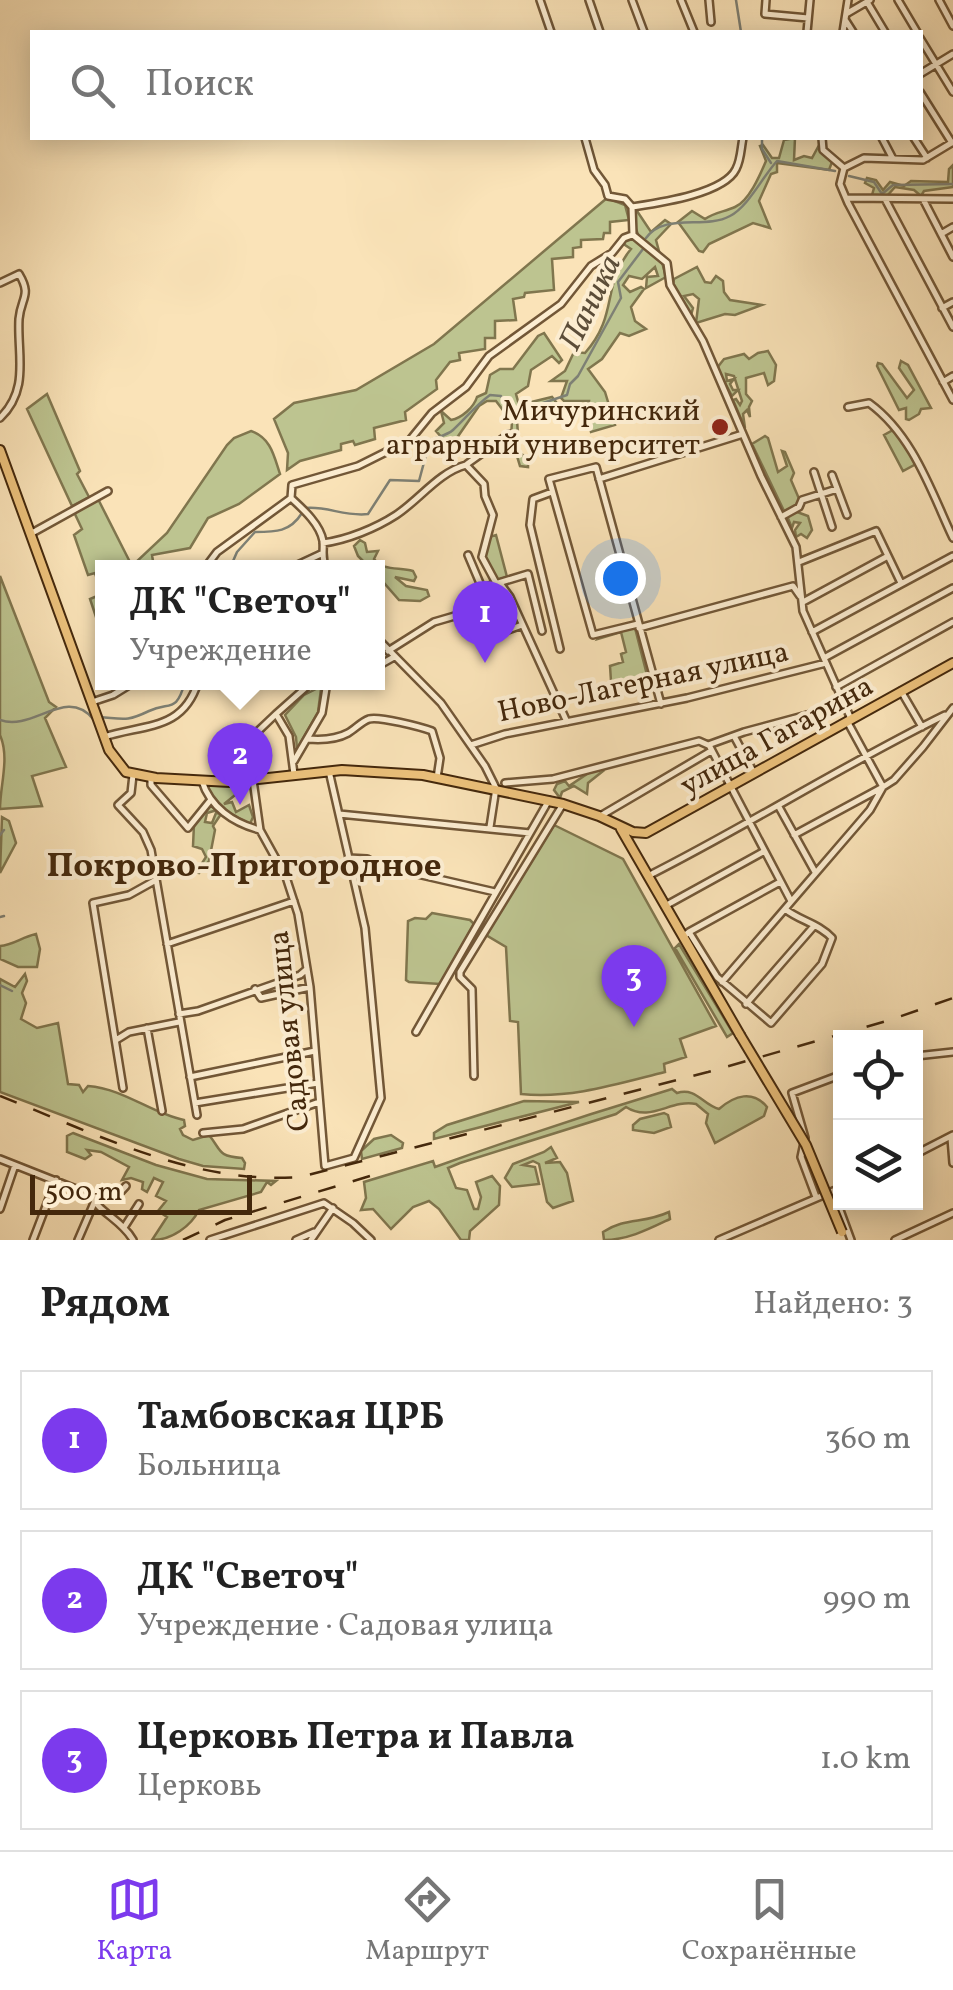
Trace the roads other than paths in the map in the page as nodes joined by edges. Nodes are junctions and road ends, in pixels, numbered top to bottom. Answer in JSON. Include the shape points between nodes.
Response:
{"nodes":[{"id":1,"x":540,"y":0,"type":"edge"},
{"id":2,"x":589,"y":0,"type":"edge"},
{"id":3,"x":632,"y":0,"type":"edge"},
{"id":4,"x":682,"y":0,"type":"edge"},
{"id":5,"x":709,"y":0,"type":"edge"},
{"id":6,"x":766,"y":0,"type":"edge"},
{"id":7,"x":810,"y":0,"type":"edge"},
{"id":8,"x":848,"y":0,"type":"edge"},
{"id":9,"x":898,"y":0,"type":"edge"},
{"id":10,"x":939,"y":0,"type":"edge"},
{"id":11,"x":868,"y":1,"type":"edge"},
{"id":12,"x":845,"y":16,"type":"junction"},
{"id":13,"x":808,"y":18,"type":"junction"},
{"id":14,"x":712,"y":22,"type":"dead end"},
{"id":15,"x":953,"y":26,"type":"edge"},
{"id":16,"x":550,"y":30,"type":"edge"},
{"id":17,"x":599,"y":30,"type":"edge"},
{"id":18,"x":643,"y":30,"type":"edge"},
{"id":19,"x":693,"y":30,"type":"edge"},
{"id":20,"x":807,"y":30,"type":"edge"},
{"id":21,"x":842,"y":30,"type":"edge"},
{"id":22,"x":852,"y":30,"type":"edge"},
{"id":23,"x":884,"y":30,"type":"edge"},
{"id":24,"x":916,"y":30,"type":"edge"},
{"id":25,"x":923,"y":42,"type":"edge"},
{"id":26,"x":953,"y":54,"type":"edge"},
{"id":27,"x":936,"y":64,"type":"junction"},
{"id":28,"x":923,"y":72,"type":"edge"},
{"id":29,"x":953,"y":92,"type":"edge"},
{"id":30,"x":923,"y":97,"type":"edge"},
{"id":31,"x":586,"y":140,"type":"edge"},
{"id":32,"x":743,"y":140,"type":"edge"},
{"id":33,"x":822,"y":140,"type":"edge"},
{"id":34,"x":883,"y":140,"type":"edge"},
{"id":35,"x":915,"y":140,"type":"edge"},
{"id":36,"x":953,"y":142,"type":"edge"},
{"id":37,"x":927,"y":158,"type":"junction"},
{"id":38,"x":893,"y":159,"type":"junction"},
{"id":39,"x":844,"y":168,"type":"junction"},
{"id":40,"x":846,"y":198,"type":"junction"},
{"id":41,"x":885,"y":199,"type":"junction"},
{"id":42,"x":923,"y":199,"type":"junction"},
{"id":43,"x":953,"y":199,"type":"edge"},
{"id":44,"x":632,"y":207,"type":"junction"},
{"id":45,"x":953,"y":228,"type":"edge"},
{"id":46,"x":941,"y":234,"type":"junction"},
{"id":47,"x":633,"y":235,"type":"junction"},
{"id":48,"x":953,"y":258,"type":"edge"},
{"id":49,"x":0,"y":283,"type":"edge"},
{"id":50,"x":953,"y":302,"type":"edge"},
{"id":51,"x":942,"y":308,"type":"junction"},
{"id":52,"x":953,"y":328,"type":"edge"},
{"id":53,"x":953,"y":376,"type":"edge"},
{"id":54,"x":943,"y":382,"type":"junction"},
{"id":55,"x":953,"y":400,"type":"edge"},
{"id":56,"x":848,"y":407,"type":"dead end"},
{"id":57,"x":0,"y":418,"type":"edge"},
{"id":58,"x":509,"y":434,"type":"dead end"},
{"id":59,"x":744,"y":434,"type":"junction"},
{"id":60,"x":0,"y":450,"type":"edge"},
{"id":61,"x":466,"y":465,"type":"junction"},
{"id":62,"x":814,"y":472,"type":"dead end"},
{"id":63,"x":832,"y":474,"type":"dead end"},
{"id":64,"x":598,"y":480,"type":"junction"},
{"id":65,"x":837,"y":489,"type":"junction"},
{"id":66,"x":108,"y":491,"type":"dead end"},
{"id":67,"x":552,"y":492,"type":"junction"},
{"id":68,"x":822,"y":493,"type":"junction"},
{"id":69,"x":291,"y":498,"type":"junction"},
{"id":70,"x":953,"y":510,"type":"edge"},
{"id":71,"x":846,"y":515,"type":"dead end"},
{"id":72,"x":781,"y":517,"type":"junction"},
{"id":73,"x":945,"y":520,"type":"junction"},
{"id":74,"x":832,"y":527,"type":"dead end"},
{"id":75,"x":30,"y":534,"type":"junction"},
{"id":76,"x":953,"y":538,"type":"edge"},
{"id":77,"x":323,"y":542,"type":"junction"},
{"id":78,"x":321,"y":554,"type":"junction"},
{"id":79,"x":468,"y":555,"type":"dead end"},
{"id":80,"x":888,"y":556,"type":"junction"},
{"id":81,"x":953,"y":556,"type":"edge"},
{"id":82,"x":211,"y":560,"type":"edge"},
{"id":83,"x":308,"y":560,"type":"edge"},
{"id":84,"x":323,"y":560,"type":"edge"},
{"id":85,"x":799,"y":562,"type":"junction"},
{"id":86,"x":901,"y":583,"type":"junction"},
{"id":87,"x":496,"y":584,"type":"junction"},
{"id":88,"x":482,"y":588,"type":"junction"},
{"id":89,"x":953,"y":588,"type":"edge"},
{"id":90,"x":801,"y":600,"type":"junction"},
{"id":91,"x":489,"y":606,"type":"junction"},
{"id":92,"x":953,"y":622,"type":"edge"},
{"id":93,"x":522,"y":625,"type":"junction"},
{"id":94,"x":639,"y":626,"type":"junction"},
{"id":95,"x":542,"y":631,"type":"dead end"},
{"id":96,"x":812,"y":632,"type":"junction"},
{"id":97,"x":385,"y":648,"type":"edge"},
{"id":98,"x":560,"y":649,"type":"dead end"},
{"id":99,"x":390,"y":655,"type":"junction"},
{"id":100,"x":385,"y":660,"type":"edge"},
{"id":101,"x":824,"y":661,"type":"junction"},
{"id":102,"x":953,"y":663,"type":"edge"},
{"id":103,"x":836,"y":687,"type":"junction"},
{"id":104,"x":121,"y":690,"type":"edge"},
{"id":105,"x":195,"y":690,"type":"edge"},
{"id":106,"x":235,"y":690,"type":"edge"},
{"id":107,"x":303,"y":690,"type":"edge"},
{"id":108,"x":326,"y":690,"type":"edge"},
{"id":109,"x":901,"y":691,"type":"junction"},
{"id":110,"x":232,"y":692,"type":"dead end"},
{"id":111,"x":91,"y":702,"type":"junction"},
{"id":112,"x":660,"y":704,"type":"junction"},
{"id":113,"x":844,"y":705,"type":"junction"},
{"id":114,"x":950,"y":711,"type":"edge"},
{"id":115,"x":276,"y":714,"type":"junction"},
{"id":116,"x":849,"y":720,"type":"junction"},
{"id":117,"x":567,"y":722,"type":"junction"},
{"id":118,"x":922,"y":727,"type":"junction"},
{"id":119,"x":734,"y":735,"type":"junction"},
{"id":120,"x":104,"y":737,"type":"junction"},
{"id":121,"x":308,"y":739,"type":"junction"},
{"id":122,"x":470,"y":745,"type":"junction"},
{"id":123,"x":710,"y":748,"type":"junction"},
{"id":124,"x":867,"y":756,"type":"junction"},
{"id":125,"x":293,"y":762,"type":"junction"},
{"id":126,"x":330,"y":771,"type":"junction"},
{"id":127,"x":294,"y":774,"type":"junction"},
{"id":128,"x":754,"y":774,"type":"junction"},
{"id":129,"x":133,"y":776,"type":"junction"},
{"id":130,"x":151,"y":778,"type":"junction"},
{"id":131,"x":437,"y":778,"type":"junction"},
{"id":132,"x":252,"y":780,"type":"junction"},
{"id":133,"x":202,"y":781,"type":"junction"},
{"id":134,"x":225,"y":782,"type":"junction"},
{"id":135,"x":505,"y":783,"type":"dead end"},
{"id":136,"x":496,"y":788,"type":"junction"},
{"id":137,"x":729,"y":788,"type":"junction"},
{"id":138,"x":883,"y":788,"type":"junction"},
{"id":139,"x":548,"y":800,"type":"junction"},
{"id":140,"x":209,"y":802,"type":"junction"},
{"id":141,"x":564,"y":804,"type":"junction"},
{"id":142,"x":779,"y":806,"type":"junction"},
{"id":143,"x":338,"y":814,"type":"junction"},
{"id":144,"x":600,"y":816,"type":"junction"},
{"id":145,"x":748,"y":821,"type":"junction"},
{"id":146,"x":618,"y":825,"type":"junction"},
{"id":147,"x":490,"y":827,"type":"junction"},
{"id":148,"x":260,"y":830,"type":"junction"},
{"id":149,"x":530,"y":833,"type":"junction"},
{"id":150,"x":646,"y":833,"type":"junction"},
{"id":151,"x":794,"y":834,"type":"junction"},
{"id":152,"x":634,"y":851,"type":"junction"},
{"id":153,"x":764,"y":852,"type":"junction"},
{"id":154,"x":348,"y":858,"type":"junction"},
{"id":155,"x":815,"y":872,"type":"junction"},
{"id":156,"x":648,"y":876,"type":"junction"},
{"id":157,"x":156,"y":880,"type":"junction"},
{"id":158,"x":780,"y":882,"type":"junction"},
{"id":159,"x":495,"y":892,"type":"junction"},
{"id":160,"x":294,"y":901,"type":"junction"},
{"id":161,"x":792,"y":902,"type":"junction"},
{"id":162,"x":664,"y":906,"type":"junction"},
{"id":163,"x":786,"y":909,"type":"junction"},
{"id":164,"x":814,"y":926,"type":"junction"},
{"id":165,"x":685,"y":935,"type":"junction"},
{"id":166,"x":167,"y":944,"type":"junction"},
{"id":167,"x":308,"y":968,"type":"junction"},
{"id":168,"x":722,"y":982,"type":"junction"},
{"id":169,"x":310,"y":987,"type":"junction"},
{"id":170,"x":255,"y":990,"type":"junction"},
{"id":171,"x":746,"y":1004,"type":"junction"},
{"id":172,"x":180,"y":1018,"type":"junction"},
{"id":173,"x":147,"y":1028,"type":"junction"},
{"id":174,"x":416,"y":1032,"type":"dead end"},
{"id":175,"x":116,"y":1040,"type":"junction"},
{"id":176,"x":316,"y":1051,"type":"junction"},
{"id":177,"x":953,"y":1052,"type":"edge"},
{"id":178,"x":923,"y":1055,"type":"edge"},
{"id":179,"x":474,"y":1076,"type":"dead end"},
{"id":180,"x":190,"y":1077,"type":"junction"},
{"id":181,"x":833,"y":1078,"type":"edge"},
{"id":182,"x":318,"y":1083,"type":"junction"},
{"id":183,"x":123,"y":1088,"type":"dead end"},
{"id":184,"x":319,"y":1102,"type":"junction"},
{"id":185,"x":195,"y":1104,"type":"junction"},
{"id":186,"x":162,"y":1112,"type":"dead end"},
{"id":187,"x":197,"y":1114,"type":"dead end"},
{"id":188,"x":203,"y":1133,"type":"dead end"},
{"id":189,"x":953,"y":1136,"type":"edge"},
{"id":190,"x":941,"y":1141,"type":"junction"},
{"id":191,"x":949,"y":1146,"type":"junction"},
{"id":192,"x":923,"y":1150,"type":"edge"},
{"id":193,"x":0,"y":1159,"type":"edge"},
{"id":194,"x":953,"y":1163,"type":"edge"},
{"id":195,"x":16,"y":1164,"type":"junction"},
{"id":196,"x":56,"y":1180,"type":"junction"},
{"id":197,"x":126,"y":1186,"type":"dead end"},
{"id":198,"x":833,"y":1191,"type":"edge"},
{"id":199,"x":816,"y":1197,"type":"junction"},
{"id":200,"x":94,"y":1200,"type":"junction"},
{"id":201,"x":139,"y":1204,"type":"dead end"},
{"id":202,"x":333,"y":1208,"type":"junction"},
{"id":203,"x":0,"y":1209,"type":"edge"},
{"id":204,"x":838,"y":1210,"type":"edge"},
{"id":205,"x":953,"y":1214,"type":"edge"},
{"id":206,"x":125,"y":1226,"type":"junction"},
{"id":207,"x":314,"y":1232,"type":"junction"},
{"id":208,"x":846,"y":1237,"type":"edge"},
{"id":209,"x":729,"y":1238,"type":"edge"},
{"id":210,"x":33,"y":1240,"type":"edge"},
{"id":211,"x":78,"y":1240,"type":"edge"},
{"id":212,"x":133,"y":1240,"type":"edge"},
{"id":213,"x":210,"y":1240,"type":"edge"},
{"id":214,"x":296,"y":1240,"type":"edge"},
{"id":215,"x":311,"y":1240,"type":"edge"},
{"id":216,"x":371,"y":1240,"type":"edge"},
{"id":217,"x":719,"y":1240,"type":"edge"},
{"id":218,"x":894,"y":1240,"type":"edge"}],
"edges":[{"from":1,"to":16,"type":"street"},
{"from":2,"to":17,"type":"street"},
{"from":3,"to":18,"type":"street"},
{"from":4,"to":19,"type":"street"},
{"from":5,"to":14,"type":"street"},
{"from":6,"to":13,"type":"street","via":[[765,14]]},
{"from":7,"to":13,"type":"street"},
{"from":8,"to":12,"type":"street"},
{"from":9,"to":24,"type":"street"},
{"from":10,"to":15,"type":"street"},
{"from":11,"to":12,"type":"street"},
{"from":11,"to":23,"type":"street"},
{"from":12,"to":21,"type":"street"},
{"from":12,"to":22,"type":"street"},
{"from":13,"to":20,"type":"street"},
{"from":25,"to":27,"type":"street"},
{"from":26,"to":27,"type":"street"},
{"from":27,"to":28,"type":"street"},
{"from":27,"to":29,"type":"street"},
{"from":30,"to":36,"type":"street"},
{"from":31,"to":44,"type":"street","via":[[608,196]]},
{"from":32,"to":44,"type":"street","via":[[728,178],[701,192]]},
{"from":33,"to":39,"type":"street","via":[[826,154]]},
{"from":34,"to":38,"type":"street"},
{"from":35,"to":37,"type":"street"},
{"from":36,"to":37,"type":"street"},
{"from":37,"to":38,"type":"street"},
{"from":38,"to":39,"type":"street","via":[[864,158]]},
{"from":39,"to":40,"type":"street"},
{"from":40,"to":41,"type":"street"},
{"from":40,"to":54,"type":"street"},
{"from":41,"to":42,"type":"street"},
{"from":41,"to":51,"type":"street"},
{"from":42,"to":43,"type":"street"},
{"from":42,"to":46,"type":"street"},
{"from":44,"to":47,"type":"street"},
{"from":45,"to":46,"type":"street"},
{"from":46,"to":48,"type":"street"},
{"from":47,"to":59,"type":"street","via":[[667,263],[670,285],[704,341]]},
{"from":47,"to":69,"type":"street","via":[[591,266],[561,304],[488,356],[466,388],[410,440],[358,466],[292,485]]},
{"from":49,"to":57,"type":"street","via":[[19,274],[27,294],[19,321],[21,378]]},
{"from":50,"to":51,"type":"street"},
{"from":51,"to":52,"type":"street"},
{"from":53,"to":54,"type":"street"},
{"from":54,"to":55,"type":"street"},
{"from":56,"to":73,"type":"street","via":[[870,403],[896,428]]},
{"from":58,"to":61,"type":"street"},
{"from":59,"to":64,"type":"street"},
{"from":59,"to":72,"type":"street"},
{"from":60,"to":75,"type":"main road"},
{"from":61,"to":77,"type":"street","via":[[395,516]]},
{"from":61,"to":87,"type":"street","via":[[484,484],[493,519],[482,554]]},
{"from":62,"to":68,"type":"street"},
{"from":63,"to":65,"type":"street"},
{"from":64,"to":67,"type":"street","via":[[596,467],[549,479]]},
{"from":64,"to":94,"type":"street"},
{"from":65,"to":68,"type":"street"},
{"from":65,"to":71,"type":"street"},
{"from":66,"to":75,"type":"street"},
{"from":67,"to":94,"type":"street","via":[[592,635]]},
{"from":67,"to":98,"type":"street","via":[[533,500],[530,526]]},
{"from":68,"to":72,"type":"street"},
{"from":68,"to":74,"type":"street"},
{"from":69,"to":77,"type":"street"},
{"from":69,"to":82,"type":"street"},
{"from":70,"to":73,"type":"street"},
{"from":72,"to":85,"type":"street"},
{"from":73,"to":76,"type":"street"},
{"from":75,"to":111,"type":"main road"},
{"from":77,"to":78,"type":"street"},
{"from":78,"to":83,"type":"street"},
{"from":78,"to":84,"type":"street"},
{"from":79,"to":88,"type":"street"},
{"from":80,"to":85,"type":"street","via":[[876,531]]},
{"from":80,"to":86,"type":"street"},
{"from":80,"to":90,"type":"street"},
{"from":81,"to":86,"type":"street"},
{"from":85,"to":90,"type":"street"},
{"from":86,"to":96,"type":"street"},
{"from":87,"to":88,"type":"street"},
{"from":87,"to":93,"type":"street"},
{"from":87,"to":95,"type":"street","via":[[528,574]]},
{"from":88,"to":91,"type":"street"},
{"from":89,"to":101,"type":"street","name":"Ново-Лагерная улица"},
{"from":90,"to":94,"type":"street","via":[[793,586]]},
{"from":90,"to":96,"type":"street"},
{"from":91,"to":93,"type":"street","via":[[499,634]]},
{"from":91,"to":99,"type":"street","via":[[434,622]]},
{"from":92,"to":103,"type":"street"},
{"from":93,"to":117,"type":"street"},
{"from":94,"to":112,"type":"street"},
{"from":96,"to":101,"type":"street"},
{"from":97,"to":99,"type":"street"},
{"from":99,"to":100,"type":"street"},
{"from":99,"to":122,"type":"street","via":[[433,693]]},
{"from":101,"to":103,"type":"street"},
{"from":101,"to":112,"type":"street","name":"Ново-Лагерная улица"},
{"from":102,"to":109,"type":"main road","name":"улица Гагарина"},
{"from":103,"to":113,"type":"street"},
{"from":104,"to":111,"type":"street"},
{"from":105,"to":120,"type":"street","via":[[175,717]]},
{"from":106,"to":110,"type":"street"},
{"from":107,"to":115,"type":"street"},
{"from":108,"to":121,"type":"street"},
{"from":109,"to":116,"type":"main road","name":"улица Гагарина"},
{"from":109,"to":118,"type":"street"},
{"from":111,"to":120,"type":"main road"},
{"from":112,"to":117,"type":"street","name":"Ново-Лагерная улица"},
{"from":113,"to":116,"type":"street"},
{"from":113,"to":119,"type":"street"},
{"from":114,"to":118,"type":"street"},
{"from":114,"to":138,"type":"street"},
{"from":115,"to":125,"type":"street"},
{"from":115,"to":134,"type":"street","via":[[232,757]]},
{"from":116,"to":124,"type":"street"},
{"from":116,"to":128,"type":"main road","name":"улица Гагарина"},
{"from":117,"to":122,"type":"street","name":"Ново-Лагерная улица"},
{"from":118,"to":124,"type":"street"},
{"from":119,"to":123,"type":"street"},
{"from":119,"to":128,"type":"street"},
{"from":120,"to":129,"type":"main road","via":[[115,762]]},
{"from":121,"to":125,"type":"street"},
{"from":121,"to":131,"type":"street","via":[[344,736],[380,717],[426,728],[438,746]]},
{"from":122,"to":136,"type":"street"},
{"from":123,"to":135,"type":"street","via":[[700,741],[553,778]]},
{"from":123,"to":137,"type":"street"},
{"from":123,"to":144,"type":"street"},
{"from":124,"to":138,"type":"street"},
{"from":124,"to":142,"type":"street"},
{"from":125,"to":127,"type":"street"},
{"from":126,"to":127,"type":"main road"},
{"from":126,"to":131,"type":"main road"},
{"from":126,"to":143,"type":"street"},
{"from":127,"to":132,"type":"main road"},
{"from":128,"to":137,"type":"main road","name":"улица Гагарина"},
{"from":129,"to":130,"type":"main road"},
{"from":129,"to":157,"type":"street","via":[[131,793],[118,805],[148,841]]},
{"from":130,"to":133,"type":"main road"},
{"from":130,"to":140,"type":"street","via":[[188,828]]},
{"from":131,"to":136,"type":"main road"},
{"from":132,"to":134,"type":"main road"},
{"from":132,"to":148,"type":"street","name":"Садовая улица"},
{"from":133,"to":134,"type":"main road"},
{"from":133,"to":140,"type":"street"},
{"from":136,"to":139,"type":"main road"},
{"from":136,"to":147,"type":"street"},
{"from":137,"to":145,"type":"street"},
{"from":137,"to":150,"type":"main road","name":"улица Гагарина"},
{"from":138,"to":151,"type":"street"},
{"from":138,"to":155,"type":"street"},
{"from":139,"to":141,"type":"main road"},
{"from":139,"to":149,"type":"street"},
{"from":140,"to":148,"type":"street"},
{"from":141,"to":144,"type":"main road"},
{"from":141,"to":179,"type":"street","via":[[460,972],[472,989]]},
{"from":142,"to":145,"type":"street"},
{"from":142,"to":151,"type":"street"},
{"from":143,"to":147,"type":"street"},
{"from":143,"to":154,"type":"street"},
{"from":144,"to":146,"type":"main road"},
{"from":145,"to":153,"type":"street"},
{"from":145,"to":156,"type":"street"},
{"from":146,"to":150,"type":"main road"},
{"from":146,"to":152,"type":"main road"},
{"from":147,"to":149,"type":"street"},
{"from":148,"to":160,"type":"street","name":"Садовая улица"},
{"from":149,"to":159,"type":"street"},
{"from":150,"to":152,"type":"main road"},
{"from":151,"to":155,"type":"street"},
{"from":152,"to":156,"type":"main road"},
{"from":153,"to":158,"type":"street"},
{"from":153,"to":162,"type":"street"},
{"from":154,"to":159,"type":"street"},
{"from":154,"to":184,"type":"street","name":"Садовая улица","via":[[367,944],[381,1098],[354,1158],[326,1166]]},
{"from":155,"to":161,"type":"street"},
{"from":156,"to":162,"type":"main road"},
{"from":157,"to":166,"type":"street"},
{"from":157,"to":175,"type":"street","via":[[93,903]]},
{"from":158,"to":161,"type":"street"},
{"from":158,"to":165,"type":"street"},
{"from":159,"to":174,"type":"street"},
{"from":160,"to":166,"type":"street"},
{"from":160,"to":167,"type":"street","name":"Садовая улица"},
{"from":161,"to":163,"type":"street"},
{"from":162,"to":165,"type":"main road"},
{"from":163,"to":164,"type":"street"},
{"from":163,"to":168,"type":"street"},
{"from":164,"to":171,"type":"street"},
{"from":164,"to":171,"type":"street","via":[[832,938],[822,964],[771,1022]]},
{"from":165,"to":168,"type":"street"},
{"from":165,"to":208,"type":"main road","bridge":true,"via":[[806,1145]]},
{"from":166,"to":172,"type":"street"},
{"from":167,"to":169,"type":"street","name":"Садовая улица"},
{"from":167,"to":170,"type":"street"},
{"from":168,"to":171,"type":"street"},
{"from":169,"to":170,"type":"street","via":[[261,998]]},
{"from":169,"to":176,"type":"street","name":"Садовая улица"},
{"from":170,"to":172,"type":"street"},
{"from":172,"to":173,"type":"street"},
{"from":172,"to":180,"type":"street"},
{"from":173,"to":175,"type":"street"},
{"from":173,"to":186,"type":"street"},
{"from":175,"to":183,"type":"street"},
{"from":176,"to":180,"type":"street"},
{"from":176,"to":182,"type":"street","name":"Садовая улица"},
{"from":177,"to":178,"type":"street"},
{"from":180,"to":185,"type":"street"},
{"from":181,"to":199,"type":"street","via":[[792,1093]]},
{"from":182,"to":184,"type":"street","name":"Садовая улица"},
{"from":182,"to":185,"type":"street"},
{"from":184,"to":188,"type":"street","via":[[243,1129]]},
{"from":185,"to":187,"type":"street"},
{"from":189,"to":190,"type":"street"},
{"from":189,"to":191,"type":"street"},
{"from":190,"to":191,"type":"street"},
{"from":190,"to":192,"type":"street"},
{"from":191,"to":194,"type":"street"},
{"from":193,"to":195,"type":"street"},
{"from":195,"to":196,"type":"street"},
{"from":195,"to":203,"type":"street"},
{"from":196,"to":200,"type":"street"},
{"from":196,"to":210,"type":"street"},
{"from":197,"to":200,"type":"street","via":[[114,1199]]},
{"from":198,"to":199,"type":"street"},
{"from":199,"to":209,"type":"street"},
{"from":200,"to":206,"type":"street"},
{"from":200,"to":211,"type":"street"},
{"from":201,"to":206,"type":"street"},
{"from":202,"to":207,"type":"street"},
{"from":202,"to":213,"type":"street","via":[[318,1204]]},
{"from":202,"to":216,"type":"street"},
{"from":204,"to":208,"type":"street"},
{"from":205,"to":218,"type":"street"},
{"from":206,"to":212,"type":"street"},
{"from":207,"to":214,"type":"street"},
{"from":207,"to":215,"type":"street"},
{"from":209,"to":217,"type":"street"}]}
